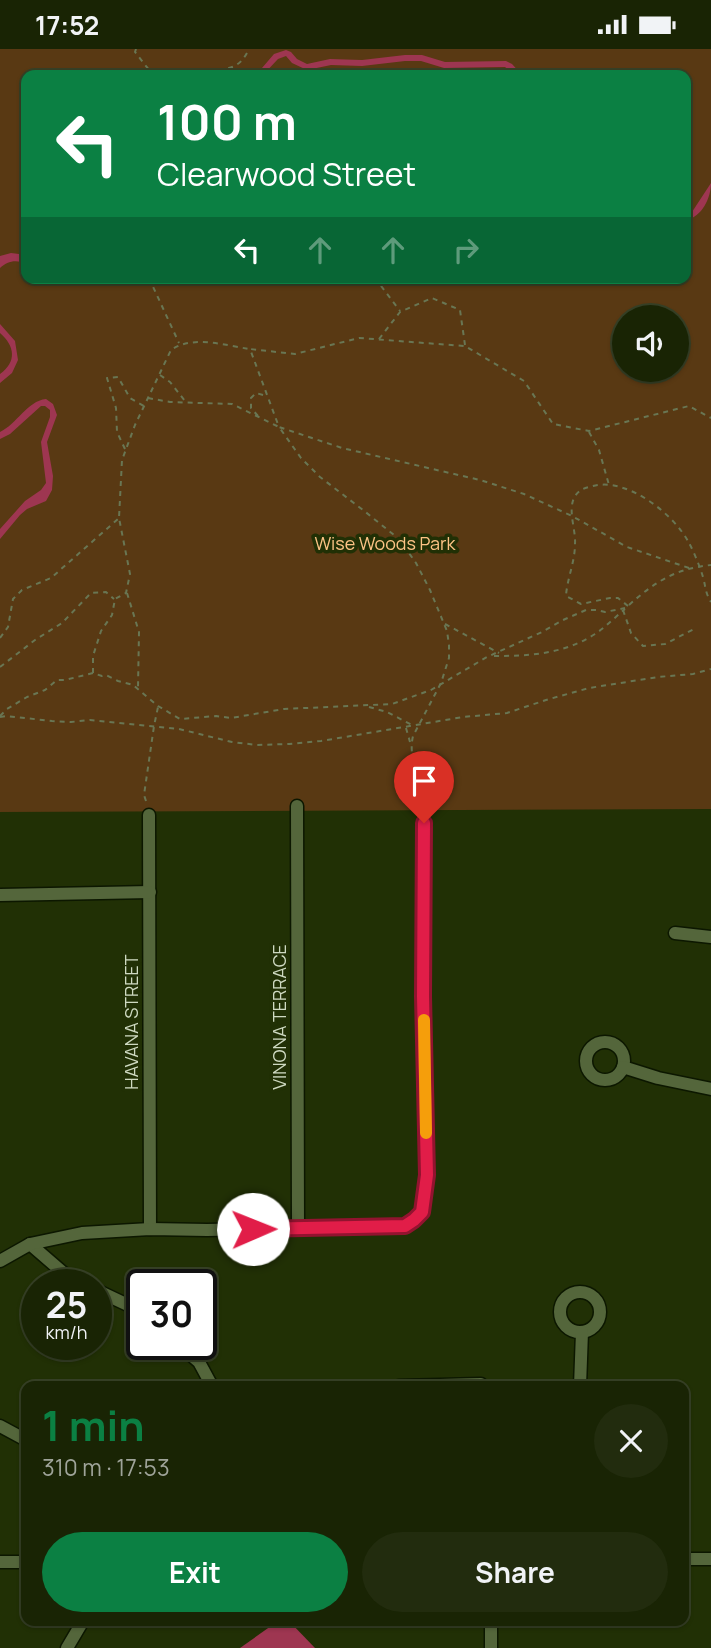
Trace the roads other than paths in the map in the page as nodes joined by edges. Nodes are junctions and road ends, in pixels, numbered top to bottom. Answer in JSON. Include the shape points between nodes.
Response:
{"nodes":[{"id":1,"x":297,"y":806,"type":"dead end"},
{"id":2,"x":149,"y":815,"type":"road end"},
{"id":3,"x":424,"y":823,"type":"road end"},
{"id":4,"x":150,"y":892,"type":"junction"},
{"id":5,"x":0,"y":895,"type":"edge"},
{"id":6,"x":676,"y":933,"type":"dead end"},
{"id":7,"x":711,"y":937,"type":"edge"},
{"id":8,"x":623,"y":1066,"type":"dead end"},
{"id":9,"x":711,"y":1089,"type":"edge"},
{"id":10,"x":298,"y":1228,"type":"junction"},
{"id":11,"x":150,"y":1229,"type":"junction"},
{"id":12,"x":30,"y":1244,"type":"junction"},
{"id":13,"x":0,"y":1261,"type":"edge"},
{"id":14,"x":60,"y":1269,"type":"edge"},
{"id":15,"x":582,"y":1332,"type":"dead end"},
{"id":16,"x":198,"y":1360,"type":"edge"},
{"id":17,"x":209,"y":1381,"type":"edge"},
{"id":18,"x":580,"y":1381,"type":"edge"},
{"id":19,"x":0,"y":1426,"type":"edge"},
{"id":20,"x":21,"y":1437,"type":"edge"},
{"id":21,"x":689,"y":1559,"type":"edge"},
{"id":22,"x":711,"y":1559,"type":"edge"},
{"id":23,"x":0,"y":1562,"type":"edge"},
{"id":24,"x":21,"y":1563,"type":"edge"},
{"id":25,"x":80,"y":1626,"type":"edge"},
{"id":26,"x":491,"y":1626,"type":"edge"},
{"id":27,"x":67,"y":1648,"type":"edge"},
{"id":28,"x":491,"y":1648,"type":"edge"}],
"edges":[{"from":1,"to":10,"type":"street","name":"VINONA TERRACE"},
{"from":2,"to":4,"type":"street","name":"HAVANA STREET"},
{"from":3,"to":10,"type":"street","via":[[427,1175],[422,1212],[405,1226]]},
{"from":4,"to":5,"type":"street"},
{"from":4,"to":11,"type":"street","name":"HAVANA STREET"},
{"from":6,"to":7,"type":"street"},
{"from":8,"to":9,"type":"street"},
{"from":10,"to":11,"type":"street"},
{"from":11,"to":12,"type":"street","via":[[82,1233]]},
{"from":12,"to":13,"type":"street"},
{"from":12,"to":14,"type":"street"},
{"from":15,"to":18,"type":"street"},
{"from":16,"to":17,"type":"street"},
{"from":19,"to":20,"type":"street"},
{"from":21,"to":22,"type":"street"},
{"from":23,"to":24,"type":"street"},
{"from":25,"to":27,"type":"street"},
{"from":26,"to":28,"type":"street"}]}
